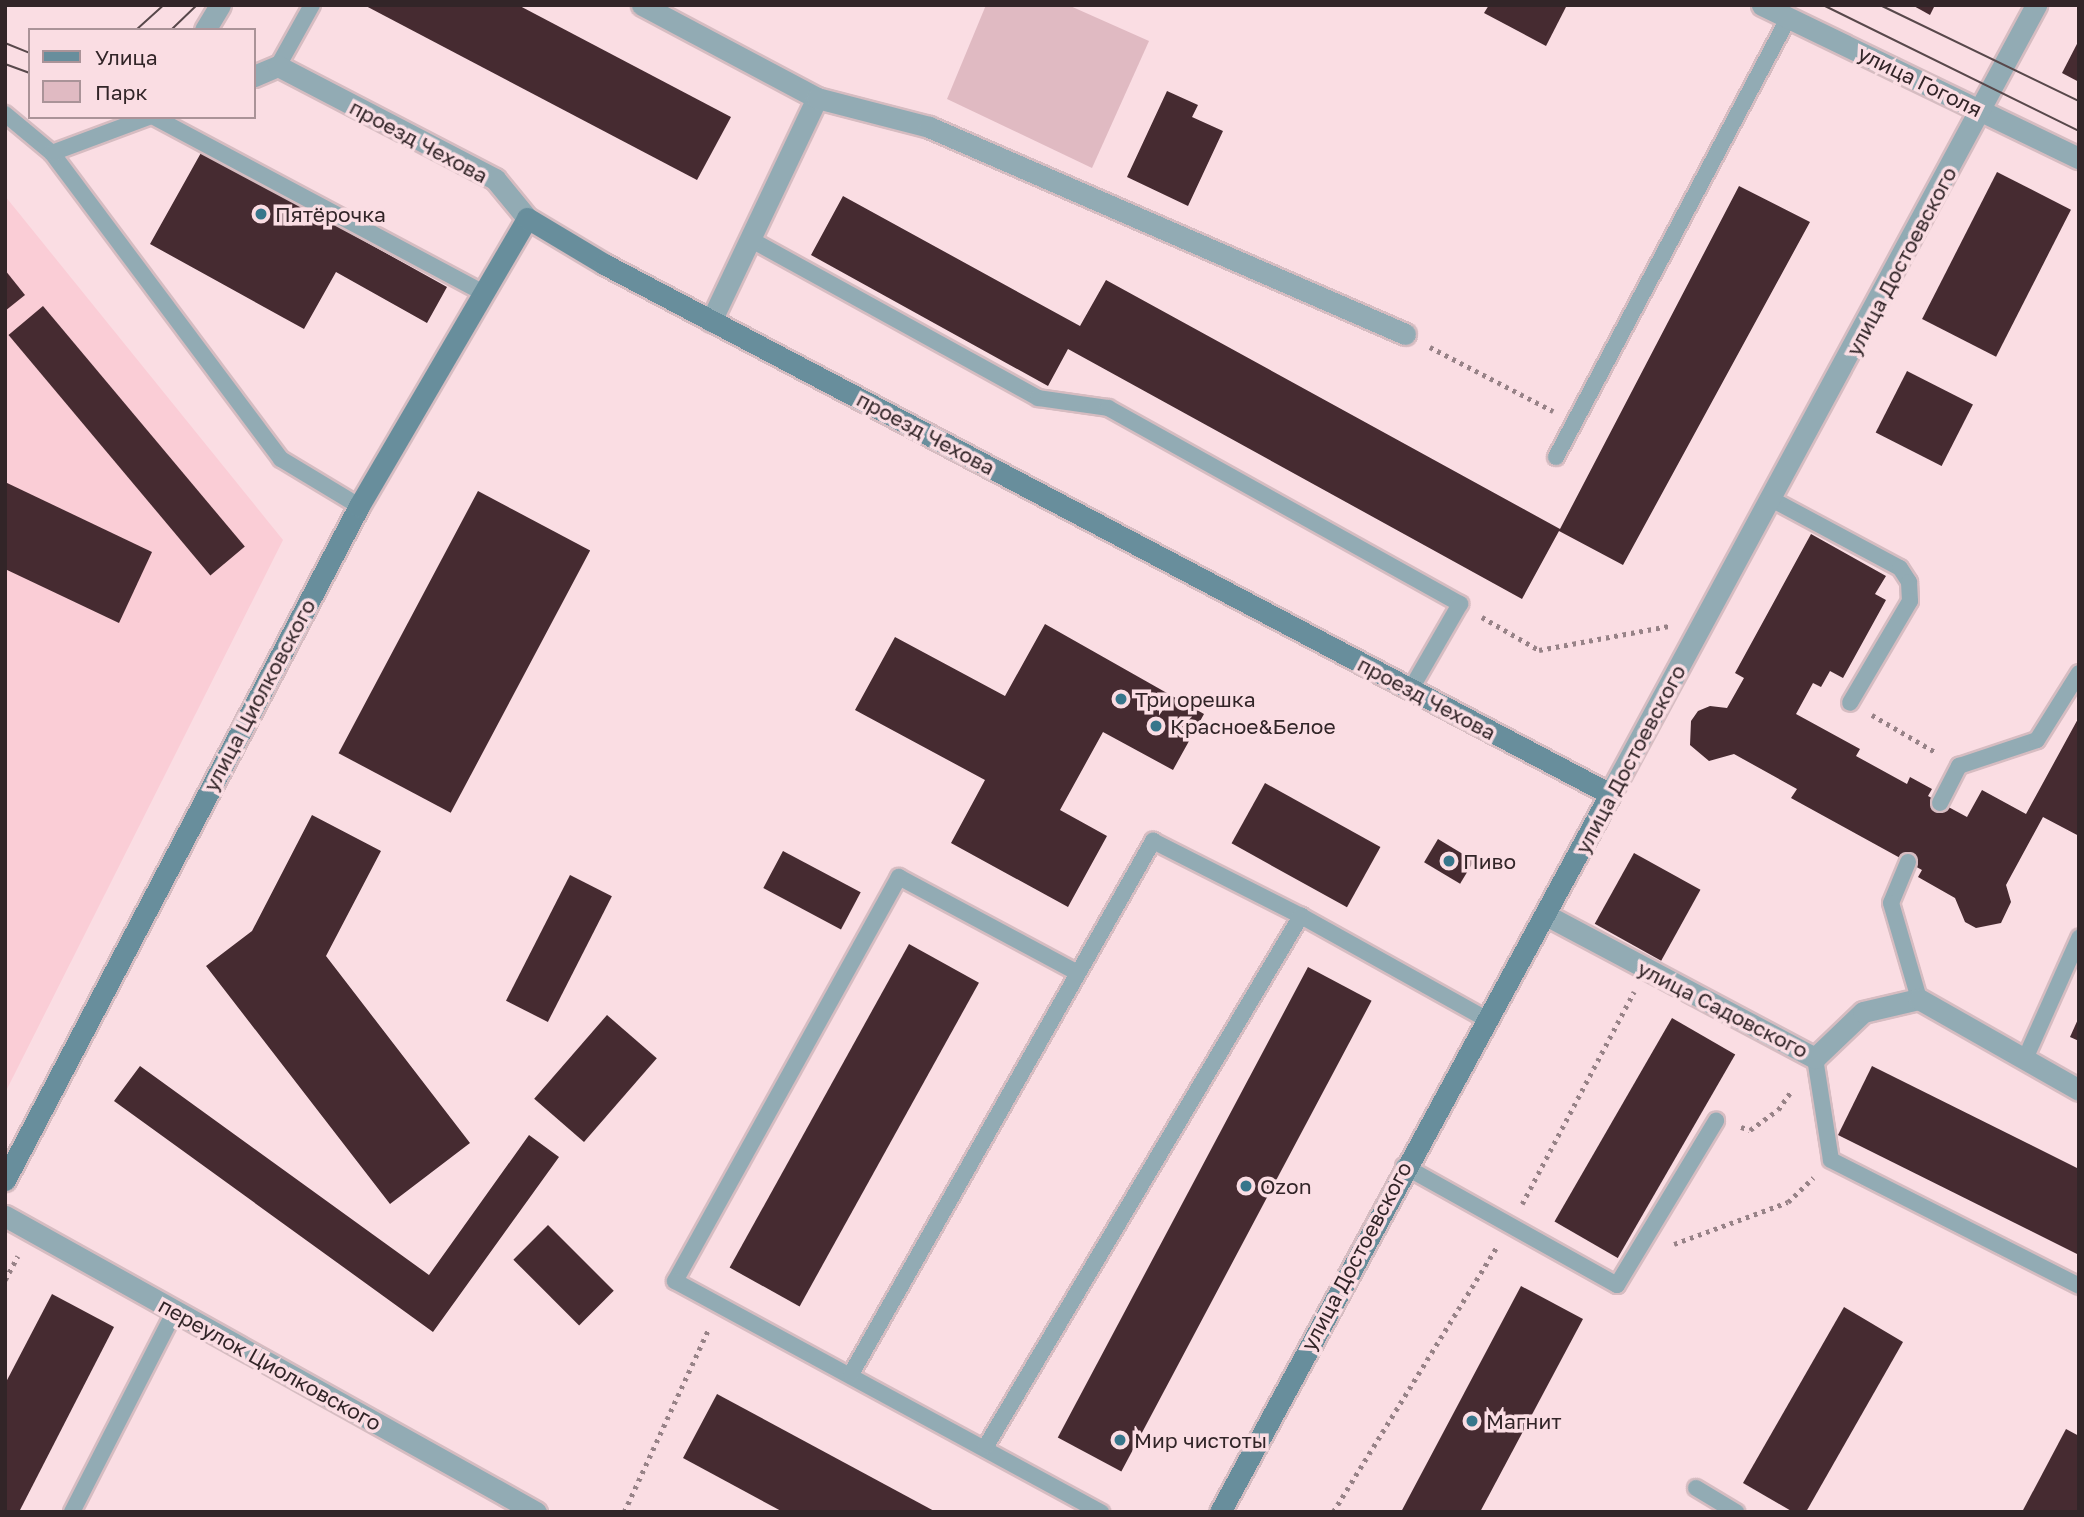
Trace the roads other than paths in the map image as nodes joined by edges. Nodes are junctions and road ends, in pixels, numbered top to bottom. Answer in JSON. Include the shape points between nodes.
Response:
{"nodes":[{"id":1,"x":220,"y":5,"type":"edge"},
{"id":2,"x":312,"y":5,"type":"edge"},
{"id":3,"x":642,"y":5,"type":"edge"},
{"id":4,"x":1762,"y":5,"type":"edge"},
{"id":5,"x":2036,"y":5,"type":"edge"},
{"id":6,"x":1788,"y":18,"type":"junction"},
{"id":7,"x":206,"y":28,"type":"edge"},
{"id":8,"x":278,"y":66,"type":"junction"},
{"id":9,"x":256,"y":75,"type":"edge"},
{"id":10,"x":817,"y":98,"type":"junction"},
{"id":11,"x":1982,"y":111,"type":"junction"},
{"id":12,"x":5,"y":114,"type":"edge"},
{"id":13,"x":146,"y":119,"type":"edge"},
{"id":14,"x":155,"y":119,"type":"edge"},
{"id":15,"x":52,"y":153,"type":"junction"},
{"id":16,"x":2079,"y":158,"type":"edge"},
{"id":17,"x":527,"y":218,"type":"junction"},
{"id":18,"x":750,"y":239,"type":"junction"},
{"id":19,"x":486,"y":294,"type":"junction"},
{"id":20,"x":711,"y":321,"type":"junction"},
{"id":21,"x":1405,"y":334,"type":"road end"},
{"id":22,"x":1556,"y":457,"type":"dead end"},
{"id":23,"x":1773,"y":500,"type":"junction"},
{"id":24,"x":359,"y":506,"type":"junction"},
{"id":25,"x":2079,"y":673,"type":"edge"},
{"id":26,"x":1411,"y":689,"type":"junction"},
{"id":27,"x":1850,"y":703,"type":"road end"},
{"id":28,"x":1610,"y":794,"type":"junction"},
{"id":29,"x":1940,"y":803,"type":"dead end"},
{"id":30,"x":1908,"y":862,"type":"dead end"},
{"id":31,"x":1546,"y":915,"type":"junction"},
{"id":32,"x":1301,"y":916,"type":"junction"},
{"id":33,"x":2079,"y":938,"type":"edge"},
{"id":34,"x":1076,"y":972,"type":"junction"},
{"id":35,"x":1919,"y":999,"type":"junction"},
{"id":36,"x":1488,"y":1020,"type":"junction"},
{"id":37,"x":1815,"y":1058,"type":"junction"},
{"id":38,"x":2025,"y":1059,"type":"junction"},
{"id":39,"x":2079,"y":1090,"type":"edge"},
{"id":40,"x":1716,"y":1121,"type":"road end"},
{"id":41,"x":1404,"y":1166,"type":"junction"},
{"id":42,"x":5,"y":1180,"type":"edge"},
{"id":43,"x":5,"y":1216,"type":"edge"},
{"id":44,"x":2079,"y":1286,"type":"edge"},
{"id":45,"x":175,"y":1311,"type":"junction"},
{"id":46,"x":850,"y":1374,"type":"junction"},
{"id":47,"x":986,"y":1446,"type":"junction"},
{"id":48,"x":1696,"y":1488,"type":"dead end"},
{"id":49,"x":1227,"y":1509,"type":"edge"},
{"id":50,"x":72,"y":1512,"type":"edge"},
{"id":51,"x":536,"y":1512,"type":"edge"},
{"id":52,"x":1101,"y":1512,"type":"edge"},
{"id":53,"x":1736,"y":1512,"type":"edge"}],
"edges":[{"from":1,"to":7,"type":"street"},
{"from":2,"to":8,"type":"lane"},
{"from":3,"to":10,"type":"street"},
{"from":4,"to":6,"type":"street","name":"улица Гоголя"},
{"from":5,"to":11,"type":"street","name":"улица Достоевского"},
{"from":6,"to":11,"type":"street","name":"улица Гоголя"},
{"from":6,"to":22,"type":"lane"},
{"from":8,"to":9,"type":"street"},
{"from":8,"to":17,"type":"street","name":"проезд Чехова","via":[[495,179]]},
{"from":10,"to":18,"type":"street"},
{"from":10,"to":21,"type":"street","via":[[929,127]]},
{"from":11,"to":16,"type":"street","name":"улица Гоголя"},
{"from":11,"to":23,"type":"street","name":"улица Достоевского"},
{"from":12,"to":15,"type":"lane"},
{"from":13,"to":15,"type":"lane"},
{"from":14,"to":19,"type":"lane"},
{"from":15,"to":24,"type":"lane","via":[[281,459]]},
{"from":17,"to":19,"type":"street","name":"улица Циолковского"},
{"from":17,"to":20,"type":"street","name":"проезд Чехова"},
{"from":18,"to":20,"type":"street"},
{"from":18,"to":26,"type":"lane","via":[[1038,398],[1108,408],[1460,604]]},
{"from":19,"to":24,"type":"street","name":"улица Циолковского"},
{"from":20,"to":26,"type":"street","name":"проезд Чехова"},
{"from":23,"to":27,"type":"lane","via":[[1900,568],[1909,582],[1910,601]]},
{"from":23,"to":28,"type":"street","name":"улица Достоевского"},
{"from":24,"to":42,"type":"street","name":"улица Циолковского"},
{"from":25,"to":29,"type":"lane","via":[[2037,740],[1959,766]]},
{"from":26,"to":28,"type":"street","name":"проезд Чехова"},
{"from":28,"to":31,"type":"street","name":"улица Достоевского"},
{"from":30,"to":35,"type":"lane","via":[[1891,904]]},
{"from":31,"to":36,"type":"street","name":"улица Достоевского"},
{"from":31,"to":37,"type":"street","name":"улица Садовского"},
{"from":32,"to":34,"type":"lane","via":[[1153,841]]},
{"from":32,"to":36,"type":"lane"},
{"from":32,"to":47,"type":"lane"},
{"from":33,"to":38,"type":"lane"},
{"from":34,"to":46,"type":"lane"},
{"from":34,"to":46,"type":"lane","via":[[899,877],[675,1281]]},
{"from":35,"to":37,"type":"street","name":"улица Садовского","via":[[1863,1012]]},
{"from":35,"to":38,"type":"street"},
{"from":36,"to":41,"type":"street","name":"улица Достоевского"},
{"from":37,"to":44,"type":"lane","via":[[1831,1160]]},
{"from":38,"to":39,"type":"street"},
{"from":40,"to":41,"type":"lane","via":[[1618,1285]]},
{"from":41,"to":49,"type":"street","name":"улица Достоевского"},
{"from":43,"to":45,"type":"street","name":"переулок Циолковского"},
{"from":45,"to":50,"type":"lane"},
{"from":45,"to":51,"type":"street","name":"переулок Циолковского"},
{"from":46,"to":47,"type":"lane"},
{"from":47,"to":52,"type":"lane"},
{"from":48,"to":53,"type":"lane"}]}
